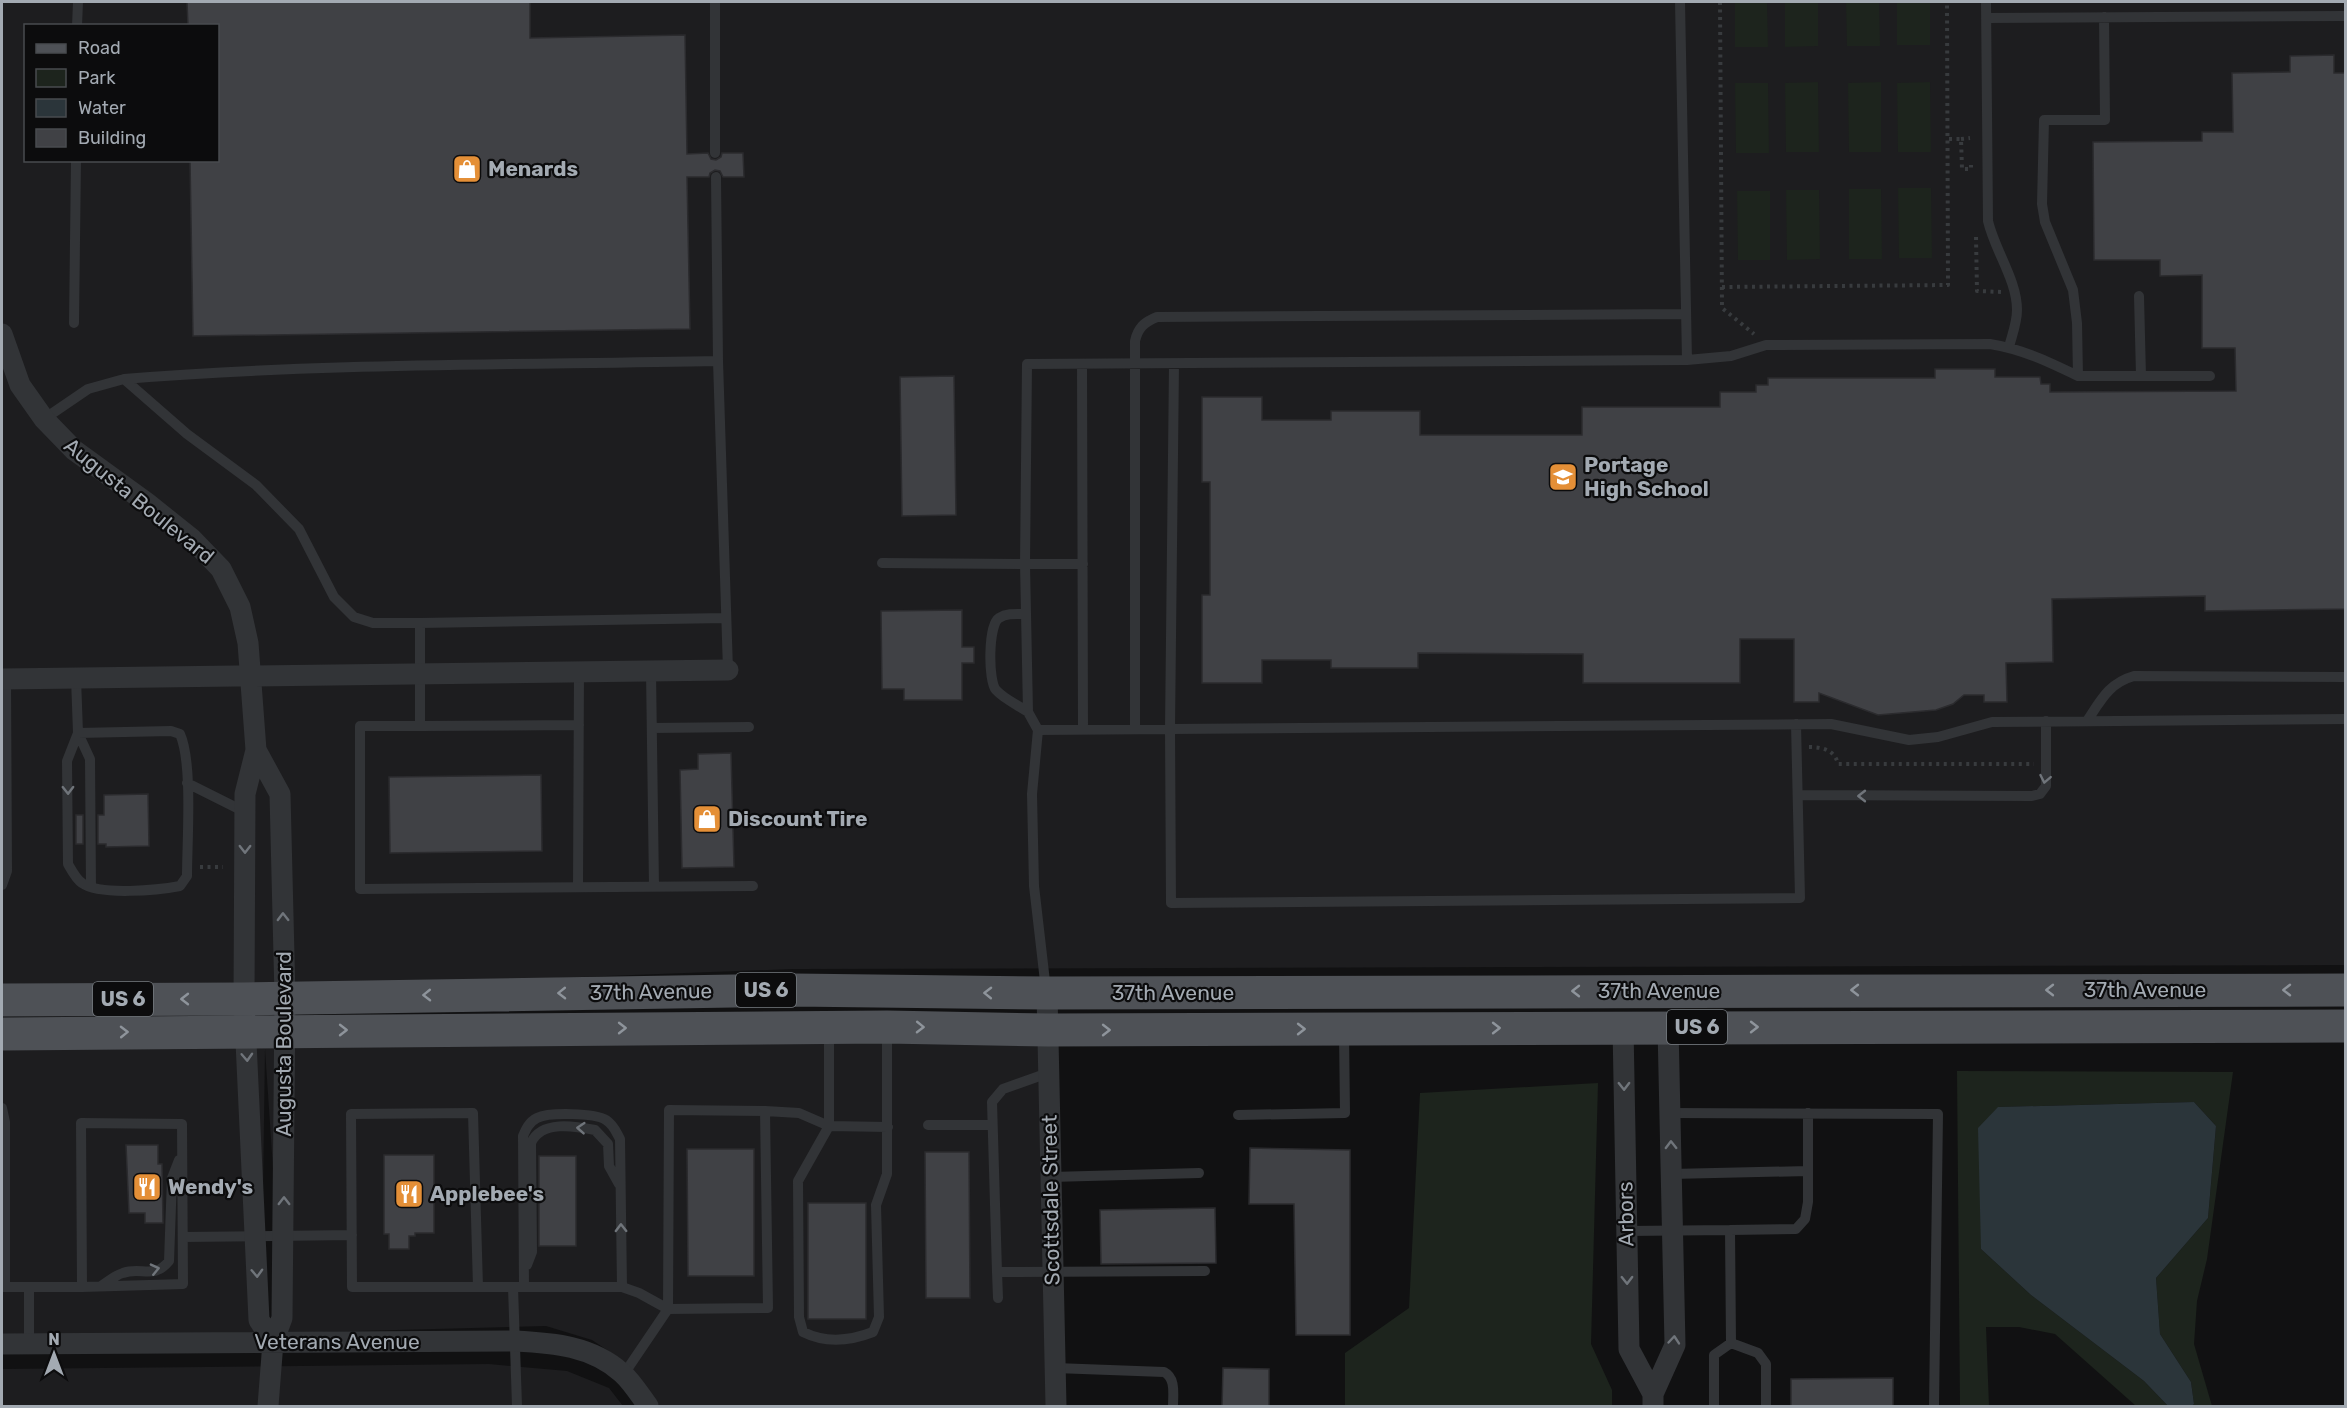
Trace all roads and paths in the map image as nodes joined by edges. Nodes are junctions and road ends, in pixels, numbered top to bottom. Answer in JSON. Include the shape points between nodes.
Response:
{"nodes":[{"id":1,"x":78,"y":2,"type":"edge"},
{"id":2,"x":715,"y":2,"type":"edge"},
{"id":3,"x":1680,"y":2,"type":"edge"},
{"id":4,"x":1720,"y":2,"type":"edge"},
{"id":5,"x":1947,"y":2,"type":"edge"},
{"id":6,"x":1986,"y":2,"type":"edge"},
{"id":7,"x":2346,"y":16,"type":"edge"},
{"id":8,"x":2104,"y":17,"type":"junction"},
{"id":9,"x":1986,"y":18,"type":"junction"},
{"id":10,"x":77,"y":24,"type":"edge"},
{"id":11,"x":1970,"y":138,"type":"dead end"},
{"id":12,"x":1961,"y":139,"type":"dead end"},
{"id":13,"x":715,"y":153,"type":"dead end"},
{"id":14,"x":76,"y":162,"type":"edge"},
{"id":15,"x":716,"y":177,"type":"dead end"},
{"id":16,"x":1722,"y":287,"type":"junction"},
{"id":17,"x":2139,"y":296,"type":"dead end"},
{"id":18,"x":1686,"y":314,"type":"junction"},
{"id":19,"x":74,"y":323,"type":"dead end"},
{"id":20,"x":2,"y":334,"type":"edge"},
{"id":21,"x":1766,"y":345,"type":"junction"},
{"id":22,"x":2009,"y":347,"type":"junction"},
{"id":23,"x":1687,"y":360,"type":"junction"},
{"id":24,"x":718,"y":361,"type":"junction"},
{"id":25,"x":1082,"y":364,"type":"junction"},
{"id":26,"x":1135,"y":364,"type":"junction"},
{"id":27,"x":1173,"y":364,"type":"junction"},
{"id":28,"x":2078,"y":375,"type":"junction"},
{"id":29,"x":2141,"y":376,"type":"junction"},
{"id":30,"x":2210,"y":376,"type":"dead end"},
{"id":31,"x":124,"y":379,"type":"junction"},
{"id":32,"x":44,"y":419,"type":"junction"},
{"id":33,"x":882,"y":563,"type":"dead end"},
{"id":34,"x":1025,"y":564,"type":"junction"},
{"id":35,"x":1083,"y":564,"type":"junction"},
{"id":36,"x":1026,"y":614,"type":"junction"},
{"id":37,"x":726,"y":618,"type":"junction"},
{"id":38,"x":420,"y":623,"type":"junction"},
{"id":39,"x":728,"y":670,"type":"joint"},
{"id":40,"x":651,"y":671,"type":"junction"},
{"id":41,"x":579,"y":672,"type":"junction"},
{"id":42,"x":420,"y":674,"type":"junction"},
{"id":43,"x":250,"y":676,"type":"junction"},
{"id":44,"x":2346,"y":677,"type":"edge"},
{"id":45,"x":76,"y":678,"type":"junction"},
{"id":46,"x":4,"y":679,"type":"edge"},
{"id":47,"x":1028,"y":712,"type":"junction"},
{"id":48,"x":2346,"y":719,"type":"edge"},
{"id":49,"x":2046,"y":721,"type":"junction"},
{"id":50,"x":2087,"y":721,"type":"junction"},
{"id":51,"x":1796,"y":724,"type":"junction"},
{"id":52,"x":579,"y":725,"type":"junction"},
{"id":53,"x":420,"y":726,"type":"junction"},
{"id":54,"x":749,"y":727,"type":"dead end"},
{"id":55,"x":652,"y":728,"type":"junction"},
{"id":56,"x":1083,"y":729,"type":"junction"},
{"id":57,"x":1135,"y":729,"type":"junction"},
{"id":58,"x":1170,"y":729,"type":"junction"},
{"id":59,"x":1038,"y":730,"type":"junction"},
{"id":60,"x":78,"y":733,"type":"junction"},
{"id":61,"x":4,"y":741,"type":"edge"},
{"id":62,"x":1797,"y":746,"type":"junction"},
{"id":63,"x":256,"y":750,"type":"junction"},
{"id":64,"x":2047,"y":764,"type":"junction"},
{"id":65,"x":4,"y":780,"type":"edge"},
{"id":66,"x":187,"y":783,"type":"junction"},
{"id":67,"x":1798,"y":795,"type":"junction"},
{"id":68,"x":245,"y":812,"type":"junction"},
{"id":69,"x":223,"y":867,"type":"dead end"},
{"id":70,"x":187,"y":868,"type":"junction"},
{"id":71,"x":2,"y":885,"type":"edge"},
{"id":72,"x":753,"y":886,"type":"dead end"},
{"id":73,"x":91,"y":887,"type":"junction"},
{"id":74,"x":578,"y":887,"type":"junction"},
{"id":75,"x":654,"y":887,"type":"junction"},
{"id":76,"x":2346,"y":990,"type":"edge"},
{"id":77,"x":1047,"y":993,"type":"junction"},
{"id":78,"x":285,"y":997,"type":"junction"},
{"id":79,"x":244,"y":999,"type":"junction"},
{"id":80,"x":2,"y":1000,"type":"edge"},
{"id":81,"x":2346,"y":1026,"type":"edge"},
{"id":82,"x":830,"y":1027,"type":"junction"},
{"id":83,"x":887,"y":1027,"type":"junction"},
{"id":84,"x":1623,"y":1027,"type":"junction"},
{"id":85,"x":1668,"y":1027,"type":"junction"},
{"id":86,"x":1344,"y":1028,"type":"junction"},
{"id":87,"x":284,"y":1030,"type":"junction"},
{"id":88,"x":1048,"y":1030,"type":"junction"},
{"id":89,"x":245,"y":1031,"type":"junction"},
{"id":90,"x":2,"y":1034,"type":"edge"},
{"id":91,"x":1048,"y":1072,"type":"junction"},
{"id":92,"x":2,"y":1108,"type":"edge"},
{"id":93,"x":765,"y":1111,"type":"junction"},
{"id":94,"x":1670,"y":1113,"type":"junction"},
{"id":95,"x":1808,"y":1113,"type":"junction"},
{"id":96,"x":1238,"y":1115,"type":"dead end"},
{"id":97,"x":928,"y":1125,"type":"dead end"},
{"id":98,"x":992,"y":1125,"type":"junction"},
{"id":99,"x":829,"y":1126,"type":"junction"},
{"id":100,"x":888,"y":1127,"type":"junction"},
{"id":101,"x":182,"y":1151,"type":"junction"},
{"id":102,"x":1808,"y":1171,"type":"junction"},
{"id":103,"x":1199,"y":1173,"type":"dead end"},
{"id":104,"x":1671,"y":1174,"type":"junction"},
{"id":105,"x":1051,"y":1177,"type":"junction"},
{"id":106,"x":1673,"y":1230,"type":"junction"},
{"id":107,"x":1730,"y":1230,"type":"junction"},
{"id":108,"x":1627,"y":1231,"type":"junction"},
{"id":109,"x":352,"y":1235,"type":"junction"},
{"id":110,"x":256,"y":1236,"type":"junction"},
{"id":111,"x":283,"y":1236,"type":"junction"},
{"id":112,"x":183,"y":1237,"type":"junction"},
{"id":113,"x":1053,"y":1271,"type":"junction"},
{"id":114,"x":1205,"y":1271,"type":"dead end"},
{"id":115,"x":997,"y":1272,"type":"junction"},
{"id":116,"x":3,"y":1287,"type":"edge"},
{"id":117,"x":29,"y":1287,"type":"junction"},
{"id":118,"x":82,"y":1287,"type":"junction"},
{"id":119,"x":101,"y":1287,"type":"junction"},
{"id":120,"x":478,"y":1287,"type":"junction"},
{"id":121,"x":519,"y":1287,"type":"junction"},
{"id":122,"x":622,"y":1287,"type":"junction"},
{"id":123,"x":998,"y":1298,"type":"dead end"},
{"id":124,"x":668,"y":1309,"type":"junction"},
{"id":125,"x":515,"y":1341,"type":"junction"},
{"id":126,"x":273,"y":1342,"type":"junction"},
{"id":127,"x":1731,"y":1343,"type":"junction"},
{"id":128,"x":2,"y":1344,"type":"edge"},
{"id":129,"x":29,"y":1344,"type":"junction"},
{"id":130,"x":1055,"y":1368,"type":"junction"},
{"id":131,"x":624,"y":1374,"type":"junction"},
{"id":132,"x":1653,"y":1400,"type":"edge"},
{"id":133,"x":268,"y":1407,"type":"edge"},
{"id":134,"x":517,"y":1407,"type":"edge"},
{"id":135,"x":648,"y":1407,"type":"edge"},
{"id":136,"x":1056,"y":1407,"type":"edge"},
{"id":137,"x":1173,"y":1407,"type":"edge"},
{"id":138,"x":1714,"y":1407,"type":"edge"},
{"id":139,"x":1766,"y":1407,"type":"edge"},
{"id":140,"x":1934,"y":1407,"type":"edge"}],
"edges":[{"from":1,"to":10,"type":"lane"},
{"from":2,"to":13,"type":"lane"},
{"from":3,"to":18,"type":"lane"},
{"from":4,"to":16,"type":"path"},
{"from":5,"to":16,"type":"path","via":[[1948,285]]},
{"from":6,"to":9,"type":"lane"},
{"from":7,"to":8,"type":"lane"},
{"from":8,"to":9,"type":"lane"},
{"from":8,"to":28,"type":"lane","via":[[2105,120],[2044,120],[2042,204],[2045,222],[2073,290],[2078,323]]},
{"from":9,"to":22,"type":"lane","via":[[1988,221],[2016,298],[2016,322]]},
{"from":11,"to":12,"type":"path"},
{"from":14,"to":19,"type":"lane"},
{"from":15,"to":24,"type":"lane"},
{"from":16,"to":21,"type":"path","via":[[1722,308]]},
{"from":17,"to":29,"type":"lane"},
{"from":18,"to":23,"type":"lane"},
{"from":18,"to":26,"type":"lane","via":[[1156,317],[1144,322],[1137,332]]},
{"from":20,"to":32,"type":"street","name":"Augusta Boulevard","via":[[21,385]]},
{"from":21,"to":22,"type":"lane"},
{"from":21,"to":23,"type":"lane","via":[[1731,356]]},
{"from":22,"to":28,"type":"lane"},
{"from":23,"to":27,"type":"lane"},
{"from":24,"to":31,"type":"lane","via":[[347,368]]},
{"from":24,"to":37,"type":"lane"},
{"from":25,"to":26,"type":"lane"},
{"from":25,"to":34,"type":"lane","via":[[1027,364]]},
{"from":25,"to":35,"type":"lane"},
{"from":26,"to":27,"type":"lane"},
{"from":26,"to":57,"type":"lane"},
{"from":27,"to":58,"type":"lane"},
{"from":28,"to":29,"type":"lane"},
{"from":29,"to":30,"type":"lane"},
{"from":31,"to":32,"type":"lane","via":[[88,389]]},
{"from":31,"to":38,"type":"lane","via":[[187,434],[256,484],[299,529],[334,597],[354,617],[373,623]]},
{"from":32,"to":43,"type":"street","name":"Augusta Boulevard","via":[[74,450],[192,539],[221,569],[240,607]]},
{"from":33,"to":34,"type":"lane"},
{"from":34,"to":35,"type":"lane"},
{"from":34,"to":36,"type":"lane"},
{"from":35,"to":56,"type":"lane"},
{"from":36,"to":47,"type":"lane"},
{"from":36,"to":47,"type":"lane","via":[[1009,614],[997,619],[991,628],[992,680],[996,690]]},
{"from":37,"to":38,"type":"lane"},
{"from":37,"to":39,"type":"lane"},
{"from":38,"to":42,"type":"lane"},
{"from":39,"to":40,"type":"street"},
{"from":40,"to":41,"type":"street"},
{"from":40,"to":55,"type":"lane"},
{"from":41,"to":42,"type":"street"},
{"from":41,"to":52,"type":"lane"},
{"from":42,"to":43,"type":"street"},
{"from":42,"to":53,"type":"lane"},
{"from":43,"to":45,"type":"street"},
{"from":43,"to":63,"type":"street","name":"Augusta Boulevard"},
{"from":44,"to":50,"type":"lane","via":[[2134,676],[2121,680],[2107,692]]},
{"from":45,"to":46,"type":"street"},
{"from":45,"to":60,"type":"lane"},
{"from":46,"to":61,"type":"lane"},
{"from":47,"to":59,"type":"lane"},
{"from":48,"to":50,"type":"lane"},
{"from":49,"to":50,"type":"lane"},
{"from":49,"to":51,"type":"lane","via":[[1985,722],[1952,734],[1909,740],[1839,724]]},
{"from":49,"to":64,"type":"lane"},
{"from":51,"to":58,"type":"lane"},
{"from":51,"to":62,"type":"lane"},
{"from":52,"to":53,"type":"lane"},
{"from":52,"to":74,"type":"lane"},
{"from":53,"to":74,"type":"lane","via":[[360,726],[360,889]]},
{"from":54,"to":55,"type":"lane"},
{"from":55,"to":75,"type":"lane"},
{"from":56,"to":57,"type":"lane"},
{"from":56,"to":59,"type":"lane"},
{"from":57,"to":58,"type":"lane"},
{"from":58,"to":67,"type":"lane","via":[[1171,903],[1800,898]]},
{"from":59,"to":77,"type":"lane","via":[[1032,795],[1034,886]]},
{"from":60,"to":66,"type":"lane","via":[[180,734]]},
{"from":60,"to":73,"type":"lane","via":[[90,759]]},
{"from":60,"to":73,"type":"lane","one_way":true,"via":[[67,761],[68,864],[75,876]]},
{"from":61,"to":65,"type":"lane"},
{"from":62,"to":64,"type":"path","via":[[1831,751],[1838,764]]},
{"from":62,"to":67,"type":"lane"},
{"from":63,"to":68,"type":"street","name":"Augusta Boulevard"},
{"from":78,"to":63,"type":"street","name":"Augusta Boulevard","one_way":true,"via":[[280,794]]},
{"from":64,"to":67,"type":"lane","one_way":true,"via":[[2046,786],[2040,794],[2032,796]]},
{"from":65,"to":71,"type":"lane","via":[[7,871]]},
{"from":66,"to":68,"type":"lane"},
{"from":66,"to":70,"type":"lane"},
{"from":68,"to":79,"type":"street","name":"Augusta Boulevard","one_way":true},
{"from":69,"to":70,"type":"path"},
{"from":70,"to":73,"type":"lane","via":[[180,886],[153,891]]},
{"from":72,"to":75,"type":"lane"},
{"from":74,"to":75,"type":"lane"},
{"from":76,"to":77,"type":"main road","name":"37th Avenue","number":"US 6","one_way":true},
{"from":77,"to":78,"type":"main road","name":"37th Avenue","number":"US 6","one_way":true,"via":[[794,990]]},
{"from":77,"to":88,"type":"street","name":"Scottsdale Street"},
{"from":78,"to":79,"type":"main road","name":"37th Avenue","number":"US 6"},
{"from":78,"to":87,"type":"street","name":"Augusta Boulevard"},
{"from":79,"to":80,"type":"main road","name":"37th Avenue","number":"US 6","one_way":true},
{"from":79,"to":89,"type":"street","name":"Augusta Boulevard"},
{"from":85,"to":81,"type":"main road","name":"37th Avenue","number":"US 6","one_way":true},
{"from":82,"to":83,"type":"main road","name":"37th Avenue","number":"US 6"},
{"from":87,"to":82,"type":"main road","name":"37th Avenue","number":"US 6","one_way":true},
{"from":82,"to":99,"type":"lane"},
{"from":83,"to":88,"type":"main road","name":"37th Avenue","number":"US 6","one_way":true},
{"from":83,"to":100,"type":"lane"},
{"from":84,"to":85,"type":"main road","name":"37th Avenue","number":"US 6"},
{"from":86,"to":84,"type":"main road","name":"37th Avenue","number":"US 6","one_way":true},
{"from":84,"to":108,"type":"street","name":"Arbors","one_way":true},
{"from":85,"to":94,"type":"street","name":"Arbors"},
{"from":88,"to":86,"type":"main road","name":"37th Avenue","number":"US 6","one_way":true},
{"from":86,"to":96,"type":"lane","via":[[1345,1113]]},
{"from":87,"to":89,"type":"main road","name":"37th Avenue","number":"US 6"},
{"from":111,"to":87,"type":"street","name":"Augusta Boulevard","one_way":true},
{"from":88,"to":91,"type":"street","name":"Scottsdale Street"},
{"from":90,"to":89,"type":"main road","name":"37th Avenue","number":"US 6","one_way":true},
{"from":89,"to":110,"type":"street","name":"Augusta Boulevard","one_way":true},
{"from":91,"to":98,"type":"lane","via":[[1003,1089],[992,1102]]},
{"from":91,"to":105,"type":"street","name":"Scottsdale Street"},
{"from":92,"to":116,"type":"lane"},
{"from":93,"to":99,"type":"lane","via":[[799,1113]]},
{"from":93,"to":124,"type":"lane","via":[[669,1110]]},
{"from":93,"to":124,"type":"lane","via":[[768,1308]]},
{"from":94,"to":95,"type":"lane"},
{"from":104,"to":94,"type":"street","name":"Arbors","one_way":true},
{"from":95,"to":102,"type":"lane"},
{"from":95,"to":140,"type":"lane","via":[[1938,1114]]},
{"from":97,"to":98,"type":"lane"},
{"from":98,"to":115,"type":"lane"},
{"from":99,"to":100,"type":"lane"},
{"from":99,"to":100,"type":"lane","via":[[798,1181],[799,1317],[803,1332],[816,1339],[843,1340],[873,1332],[879,1317],[876,1205],[887,1174]]},
{"from":101,"to":112,"type":"lane"},
{"from":101,"to":118,"type":"lane","via":[[182,1124],[81,1123]]},
{"from":119,"to":101,"type":"lane","one_way":true,"via":[[124,1272],[155,1272],[170,1261],[172,1178]]},
{"from":102,"to":104,"type":"lane"},
{"from":102,"to":107,"type":"lane","via":[[1805,1219],[1796,1229]]},
{"from":103,"to":105,"type":"lane"},
{"from":104,"to":106,"type":"street","name":"Arbors"},
{"from":105,"to":113,"type":"street","name":"Scottsdale Street"},
{"from":106,"to":107,"type":"lane"},
{"from":106,"to":108,"type":"lane"},
{"from":132,"to":106,"type":"street","name":"Arbors","one_way":true,"via":[[1675,1345]]},
{"from":107,"to":127,"type":"lane"},
{"from":108,"to":132,"type":"street","name":"Arbors","one_way":true,"via":[[1629,1349]]},
{"from":109,"to":111,"type":"lane"},
{"from":109,"to":120,"type":"lane","via":[[352,1287]]},
{"from":109,"to":120,"type":"lane","via":[[351,1114],[473,1113]]},
{"from":110,"to":111,"type":"lane"},
{"from":110,"to":112,"type":"lane"},
{"from":110,"to":126,"type":"street","name":"Augusta Boulevard","one_way":true,"via":[[259,1320]]},
{"from":111,"to":126,"type":"street","name":"Augusta Boulevard","via":[[282,1318]]},
{"from":112,"to":119,"type":"lane","via":[[183,1284]]},
{"from":113,"to":114,"type":"lane"},
{"from":113,"to":115,"type":"lane"},
{"from":113,"to":130,"type":"street","name":"Scottsdale Street"},
{"from":115,"to":123,"type":"lane"},
{"from":116,"to":117,"type":"lane"},
{"from":117,"to":118,"type":"lane"},
{"from":117,"to":129,"type":"lane"},
{"from":118,"to":119,"type":"lane"},
{"from":120,"to":121,"type":"lane"},
{"from":121,"to":122,"type":"lane"},
{"from":122,"to":121,"type":"lane","one_way":true,"via":[[620,1139],[614,1127],[594,1115],[546,1115],[527,1126],[523,1136],[524,1272]]},
{"from":121,"to":125,"type":"lane"},
{"from":122,"to":124,"type":"lane"},
{"from":124,"to":131,"type":"lane"},
{"from":125,"to":126,"type":"street","name":"Veterans Avenue"},
{"from":125,"to":131,"type":"street","name":"Veterans Avenue","via":[[548,1342],[580,1349]]},
{"from":125,"to":134,"type":"lane"},
{"from":126,"to":129,"type":"street","name":"Veterans Avenue"},
{"from":126,"to":133,"type":"street","name":"Augusta Boulevard"},
{"from":127,"to":138,"type":"lane","via":[[1714,1355]]},
{"from":127,"to":139,"type":"lane","via":[[1758,1353],[1766,1364]]},
{"from":128,"to":129,"type":"street","name":"Veterans Avenue"},
{"from":130,"to":136,"type":"street","name":"Scottsdale Street"},
{"from":130,"to":137,"type":"lane","via":[[1164,1372],[1172,1380]]},
{"from":131,"to":135,"type":"street","name":"Veterans Avenue"}]}
